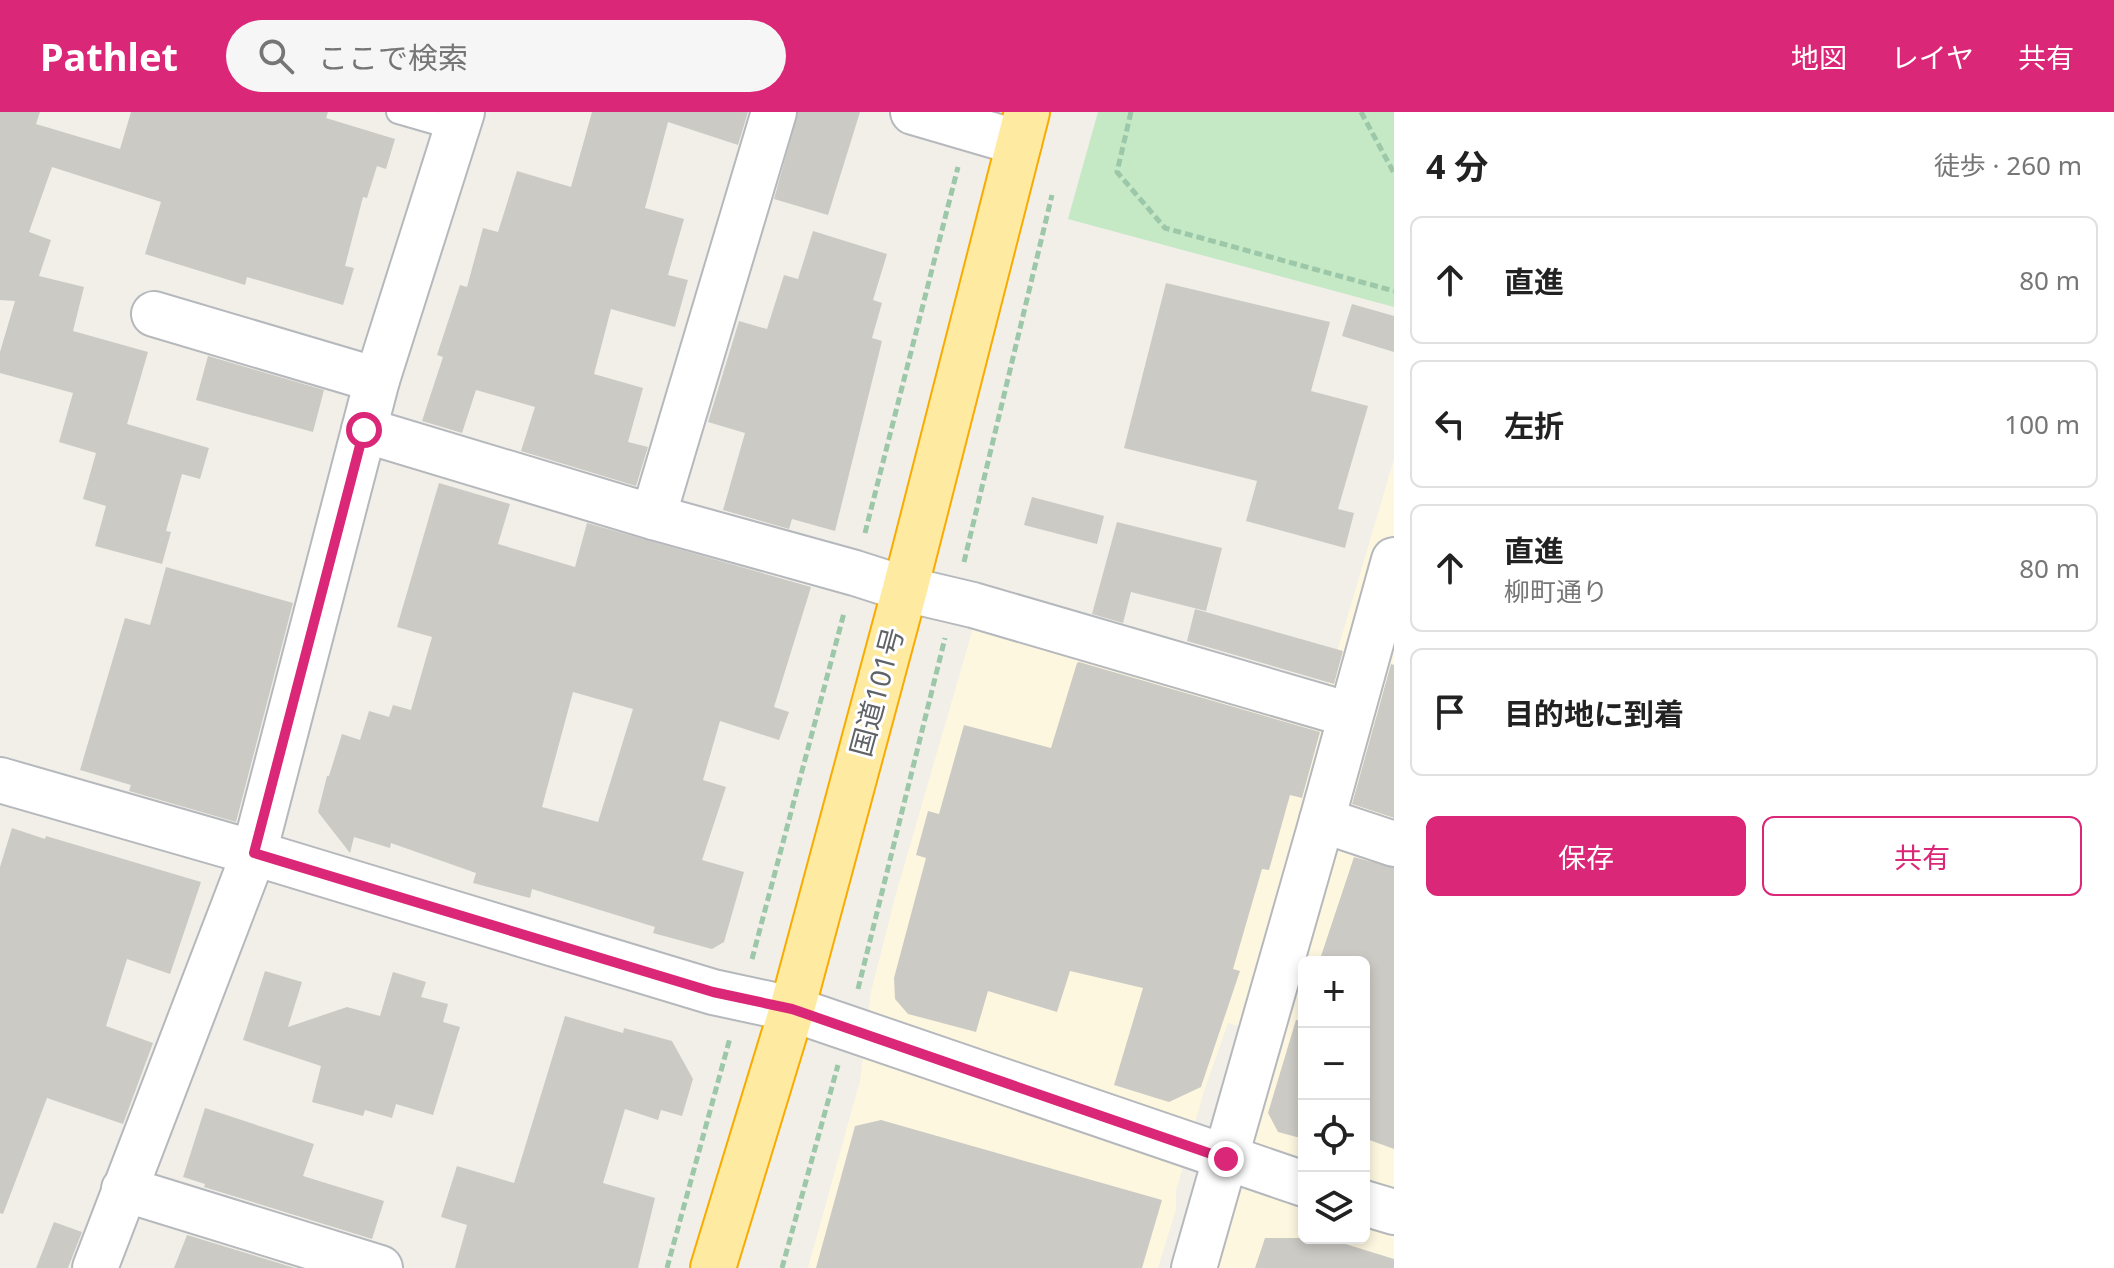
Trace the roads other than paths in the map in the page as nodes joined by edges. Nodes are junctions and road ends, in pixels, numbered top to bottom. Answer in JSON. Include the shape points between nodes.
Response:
{"nodes":[{"id":1,"x":398,"y":112,"type":"edge"},
{"id":2,"x":774,"y":112,"type":"edge"},
{"id":3,"x":913,"y":112,"type":"edge"},
{"id":4,"x":459,"y":121,"type":"edge"},
{"id":5,"x":1023,"y":128,"type":"edge"},
{"id":6,"x":154,"y":314,"type":"dead end"},
{"id":7,"x":377,"y":380,"type":"junction"},
{"id":8,"x":364,"y":430,"type":"junction"},
{"id":9,"x":653,"y":517,"type":"junction"},
{"id":10,"x":1394,"y":560,"type":"edge"},
{"id":11,"x":905,"y":589,"type":"junction"},
{"id":12,"x":1386,"y":623,"type":"edge"},
{"id":13,"x":1350,"y":715,"type":"junction"},
{"id":14,"x":0,"y":780,"type":"edge"},
{"id":15,"x":1322,"y":820,"type":"junction"},
{"id":16,"x":1394,"y":844,"type":"edge"},
{"id":17,"x":254,"y":853,"type":"junction"},
{"id":18,"x":792,"y":1009,"type":"junction"},
{"id":19,"x":1226,"y":1159,"type":"junction"},
{"id":20,"x":1298,"y":1182,"type":"edge"},
{"id":21,"x":124,"y":1189,"type":"junction"},
{"id":22,"x":1370,"y":1205,"type":"edge"},
{"id":23,"x":1394,"y":1212,"type":"edge"},
{"id":24,"x":95,"y":1268,"type":"edge"},
{"id":25,"x":380,"y":1268,"type":"edge"},
{"id":26,"x":713,"y":1268,"type":"edge"},
{"id":27,"x":1194,"y":1268,"type":"edge"}],
"edges":[{"from":1,"to":4,"type":"lane"},
{"from":2,"to":9,"type":"street"},
{"from":3,"to":5,"type":"street","via":[[968,128]]},
{"from":4,"to":7,"type":"street"},
{"from":5,"to":11,"type":"highway","name":"国道101号"},
{"from":6,"to":7,"type":"street"},
{"from":7,"to":8,"type":"street"},
{"from":8,"to":9,"type":"street"},
{"from":8,"to":17,"type":"street"},
{"from":9,"to":11,"type":"street"},
{"from":10,"to":12,"type":"street"},
{"from":11,"to":13,"type":"street"},
{"from":11,"to":18,"type":"highway","name":"国道101号"},
{"from":12,"to":13,"type":"street"},
{"from":13,"to":15,"type":"street"},
{"from":14,"to":17,"type":"street"},
{"from":15,"to":16,"type":"street"},
{"from":15,"to":19,"type":"street"},
{"from":17,"to":18,"type":"street","via":[[739,998]]},
{"from":17,"to":21,"type":"street"},
{"from":18,"to":19,"type":"street"},
{"from":18,"to":26,"type":"highway","name":"国道101号"},
{"from":19,"to":20,"type":"street"},
{"from":19,"to":27,"type":"street"},
{"from":21,"to":24,"type":"street"},
{"from":21,"to":25,"type":"street"},
{"from":22,"to":23,"type":"street"}]}
